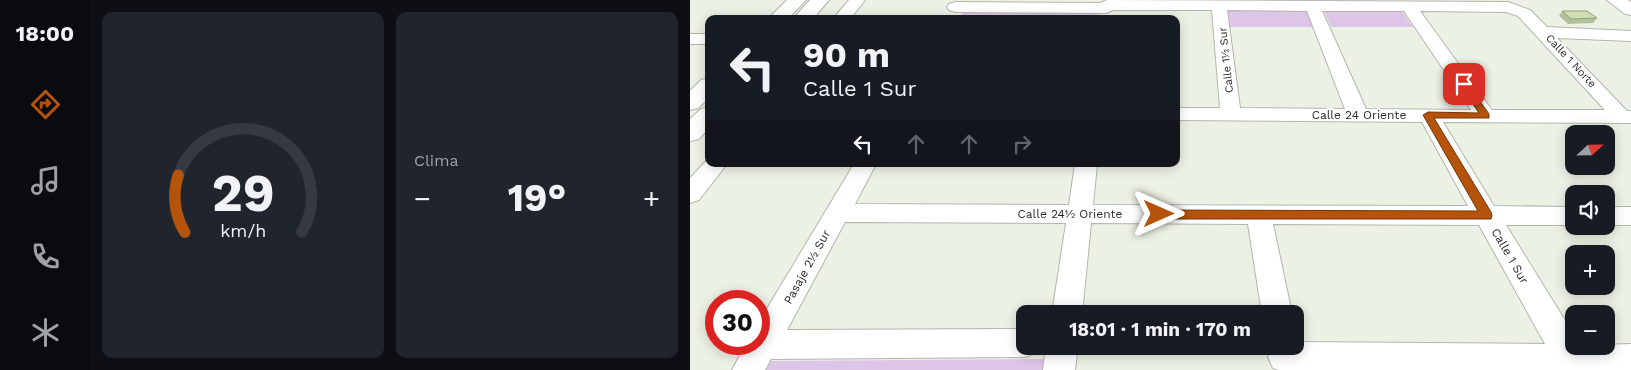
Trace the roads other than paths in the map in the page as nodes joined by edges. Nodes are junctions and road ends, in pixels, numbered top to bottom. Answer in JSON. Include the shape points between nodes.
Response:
{"nodes":[{"id":1,"x":797,"y":0,"type":"edge"},
{"id":2,"x":820,"y":0,"type":"edge"},
{"id":3,"x":857,"y":0,"type":"edge"},
{"id":4,"x":1616,"y":0,"type":"edge"},
{"id":5,"x":1312,"y":3,"type":"edge"},
{"id":6,"x":1219,"y":5,"type":"junction"},
{"id":7,"x":1408,"y":6,"type":"junction"},
{"id":8,"x":1106,"y":8,"type":"edge"},
{"id":9,"x":954,"y":9,"type":"edge"},
{"id":10,"x":1631,"y":10,"type":"edge"},
{"id":11,"x":782,"y":15,"type":"edge"},
{"id":12,"x":806,"y":15,"type":"edge"},
{"id":13,"x":844,"y":15,"type":"edge"},
{"id":14,"x":1544,"y":32,"type":"junction"},
{"id":15,"x":1631,"y":36,"type":"edge"},
{"id":16,"x":690,"y":39,"type":"edge"},
{"id":17,"x":705,"y":39,"type":"edge"},
{"id":18,"x":705,"y":89,"type":"edge"},
{"id":19,"x":690,"y":103,"type":"edge"},
{"id":20,"x":1180,"y":114,"type":"edge"},
{"id":21,"x":1231,"y":114,"type":"junction"},
{"id":22,"x":1358,"y":115,"type":"junction"},
{"id":23,"x":1428,"y":115,"type":"junction"},
{"id":24,"x":1486,"y":116,"type":"junction"},
{"id":25,"x":1626,"y":117,"type":"edge"},
{"id":26,"x":705,"y":118,"type":"edge"},
{"id":27,"x":690,"y":133,"type":"edge"},
{"id":28,"x":713,"y":167,"type":"edge"},
{"id":29,"x":863,"y":167,"type":"edge"},
{"id":30,"x":1086,"y":167,"type":"edge"},
{"id":31,"x":690,"y":194,"type":"edge"},
{"id":32,"x":837,"y":213,"type":"junction"},
{"id":33,"x":1080,"y":214,"type":"junction"},
{"id":34,"x":1259,"y":215,"type":"junction"},
{"id":35,"x":1486,"y":216,"type":"junction"},
{"id":36,"x":1565,"y":216,"type":"edge"},
{"id":37,"x":1615,"y":216,"type":"edge"},
{"id":38,"x":1631,"y":216,"type":"edge"},
{"id":39,"x":1068,"y":305,"type":"edge"},
{"id":40,"x":1275,"y":305,"type":"edge"},
{"id":41,"x":1016,"y":343,"type":"edge"},
{"id":42,"x":1061,"y":355,"type":"edge"},
{"id":43,"x":756,"y":357,"type":"edge"},
{"id":44,"x":1284,"y":358,"type":"edge"},
{"id":45,"x":1631,"y":359,"type":"edge"},
{"id":46,"x":1574,"y":364,"type":"edge"},
{"id":47,"x":1060,"y":370,"type":"edge"}],
"edges":[{"from":1,"to":11,"type":"main road"},
{"from":2,"to":12,"type":"main road"},
{"from":3,"to":13,"type":"street"},
{"from":4,"to":10,"type":"main road"},
{"from":5,"to":6,"type":"street"},
{"from":5,"to":7,"type":"street"},
{"from":5,"to":22,"type":"street"},
{"from":6,"to":8,"type":"street"},
{"from":6,"to":21,"type":"street","name":"Calle 1½ Sur"},
{"from":7,"to":14,"type":"street","name":"Calle 1 Norte","via":[[1508,7],[1524,13]]},
{"from":7,"to":24,"type":"street"},
{"from":8,"to":9,"type":"street"},
{"from":14,"to":15,"type":"street"},
{"from":14,"to":25,"type":"street","name":"Calle 1 Norte"},
{"from":16,"to":17,"type":"street"},
{"from":18,"to":19,"type":"main road"},
{"from":20,"to":21,"type":"street","name":"Calle 24 Oriente"},
{"from":21,"to":22,"type":"street","name":"Calle 24 Oriente"},
{"from":22,"to":23,"type":"street","name":"Calle 24 Oriente"},
{"from":23,"to":24,"type":"street","name":"Calle 24 Oriente"},
{"from":23,"to":35,"type":"street","name":"Calle 1 Sur"},
{"from":24,"to":25,"type":"street","name":"Calle 24 Oriente"},
{"from":26,"to":27,"type":"main road"},
{"from":28,"to":31,"type":"street"},
{"from":29,"to":32,"type":"street","name":"Pasaje 2½ Sur"},
{"from":30,"to":33,"type":"street"},
{"from":32,"to":33,"type":"street","name":"Calle 24½ Oriente"},
{"from":32,"to":43,"type":"street","name":"Pasaje 2½ Sur"},
{"from":33,"to":34,"type":"street","name":"Calle 24½ Oriente"},
{"from":33,"to":39,"type":"street"},
{"from":34,"to":35,"type":"street","name":"Calle 24½ Oriente"},
{"from":34,"to":40,"type":"street"},
{"from":35,"to":36,"type":"street","name":"Calle 24½ Oriente"},
{"from":35,"to":46,"type":"street","name":"Calle 1 Sur"},
{"from":37,"to":38,"type":"street"},
{"from":41,"to":43,"type":"street"},
{"from":42,"to":47,"type":"street"},
{"from":44,"to":46,"type":"street"},
{"from":45,"to":46,"type":"street"}]}
